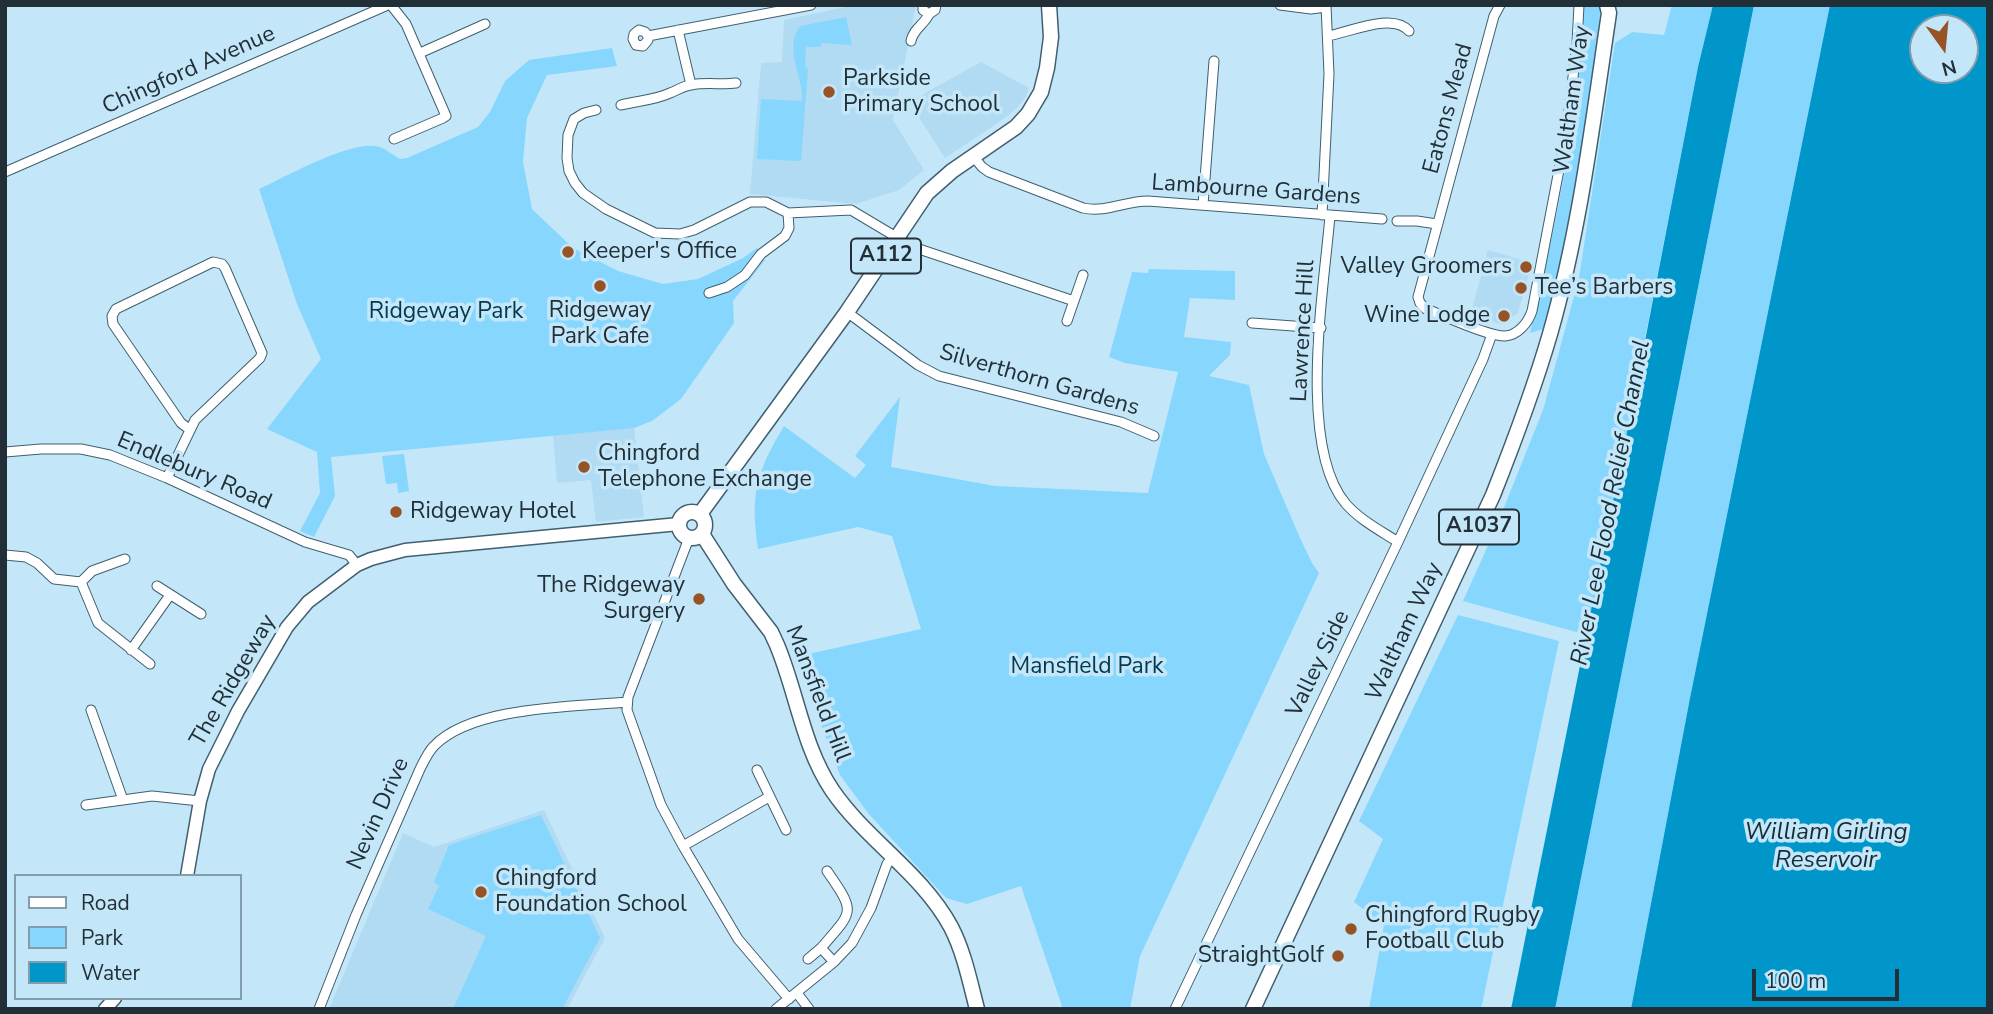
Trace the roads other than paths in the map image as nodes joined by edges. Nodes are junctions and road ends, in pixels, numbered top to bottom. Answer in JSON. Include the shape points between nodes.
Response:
{"nodes":[{"id":1,"x":390,"y":5,"type":"edge"},
{"id":2,"x":811,"y":5,"type":"edge"},
{"id":3,"x":936,"y":5,"type":"edge"},
{"id":4,"x":1049,"y":5,"type":"edge"},
{"id":5,"x":1280,"y":5,"type":"edge"},
{"id":6,"x":1500,"y":5,"type":"edge"},
{"id":7,"x":1579,"y":5,"type":"edge"},
{"id":8,"x":1326,"y":6,"type":"edge"},
{"id":9,"x":1610,"y":8,"type":"edge"},
{"id":10,"x":926,"y":9,"type":"edge"},
{"id":11,"x":485,"y":24,"type":"dead end"},
{"id":12,"x":678,"y":30,"type":"junction"},
{"id":13,"x":1409,"y":31,"type":"dead end"},
{"id":14,"x":648,"y":36,"type":"dead end"},
{"id":15,"x":1328,"y":36,"type":"junction"},
{"id":16,"x":911,"y":41,"type":"dead end"},
{"id":17,"x":420,"y":53,"type":"junction"},
{"id":18,"x":1214,"y":61,"type":"dead end"},
{"id":19,"x":736,"y":83,"type":"dead end"},
{"id":20,"x":691,"y":85,"type":"junction"},
{"id":21,"x":621,"y":105,"type":"dead end"},
{"id":22,"x":596,"y":110,"type":"dead end"},
{"id":23,"x":394,"y":139,"type":"dead end"},
{"id":24,"x":973,"y":156,"type":"junction"},
{"id":25,"x":5,"y":172,"type":"edge"},
{"id":26,"x":1203,"y":205,"type":"junction"},
{"id":27,"x":788,"y":213,"type":"junction"},
{"id":28,"x":1326,"y":215,"type":"junction"},
{"id":29,"x":1382,"y":219,"type":"dead end"},
{"id":30,"x":1397,"y":221,"type":"dead end"},
{"id":31,"x":1437,"y":224,"type":"junction"},
{"id":32,"x":898,"y":239,"type":"junction"},
{"id":33,"x":1083,"y":275,"type":"dead end"},
{"id":34,"x":709,"y":293,"type":"dead end"},
{"id":35,"x":1074,"y":301,"type":"junction"},
{"id":36,"x":848,"y":312,"type":"junction"},
{"id":37,"x":1067,"y":321,"type":"dead end"},
{"id":38,"x":1252,"y":323,"type":"dead end"},
{"id":39,"x":1321,"y":328,"type":"junction"},
{"id":40,"x":1492,"y":334,"type":"junction"},
{"id":41,"x":189,"y":429,"type":"junction"},
{"id":42,"x":1154,"y":436,"type":"dead end"},
{"id":43,"x":5,"y":452,"type":"edge"},
{"id":44,"x":167,"y":478,"type":"junction"},
{"id":45,"x":699,"y":514,"type":"junction"},
{"id":46,"x":679,"y":524,"type":"junction"},
{"id":47,"x":695,"y":536,"type":"junction"},
{"id":48,"x":1398,"y":542,"type":"junction"},
{"id":49,"x":5,"y":555,"type":"edge"},
{"id":50,"x":125,"y":559,"type":"dead end"},
{"id":51,"x":357,"y":565,"type":"junction"},
{"id":52,"x":81,"y":582,"type":"junction"},
{"id":53,"x":157,"y":586,"type":"dead end"},
{"id":54,"x":170,"y":595,"type":"junction"},
{"id":55,"x":201,"y":614,"type":"dead end"},
{"id":56,"x":131,"y":650,"type":"junction"},
{"id":57,"x":150,"y":664,"type":"dead end"},
{"id":58,"x":627,"y":702,"type":"junction"},
{"id":59,"x":91,"y":710,"type":"dead end"},
{"id":60,"x":757,"y":770,"type":"dead end"},
{"id":61,"x":769,"y":797,"type":"junction"},
{"id":62,"x":123,"y":800,"type":"junction"},
{"id":63,"x":200,"y":802,"type":"junction"},
{"id":64,"x":86,"y":805,"type":"dead end"},
{"id":65,"x":786,"y":830,"type":"dead end"},
{"id":66,"x":683,"y":846,"type":"junction"},
{"id":67,"x":893,"y":857,"type":"junction"},
{"id":68,"x":827,"y":870,"type":"dead end"},
{"id":69,"x":187,"y":874,"type":"edge"},
{"id":70,"x":821,"y":948,"type":"junction"},
{"id":71,"x":808,"y":959,"type":"dead end"},
{"id":72,"x":834,"y":962,"type":"junction"},
{"id":73,"x":793,"y":996,"type":"junction"},
{"id":74,"x":319,"y":1009,"type":"edge"},
{"id":75,"x":776,"y":1009,"type":"edge"},
{"id":76,"x":809,"y":1009,"type":"edge"},
{"id":77,"x":977,"y":1009,"type":"edge"},
{"id":78,"x":1175,"y":1009,"type":"edge"},
{"id":79,"x":1253,"y":1009,"type":"edge"}],
"edges":[{"from":1,"to":17,"type":"street","via":[[407,24]]},
{"from":1,"to":25,"type":"street","name":"Chingford Avenue"},
{"from":2,"to":12,"type":"street"},
{"from":3,"to":10,"type":"street","via":[[935,10]]},
{"from":4,"to":24,"type":"main road","number":"A112","via":[[1049,57],[1036,101],[1016,127]]},
{"from":5,"to":8,"type":"street"},
{"from":6,"to":31,"type":"street","name":"Eatons Mead"},
{"from":7,"to":40,"type":"street","via":[[1567,128],[1532,311],[1526,325],[1512,334]]},
{"from":8,"to":15,"type":"street","name":"Lawrence Hill"},
{"from":9,"to":79,"type":"main road","name":"Waltham Way","number":"A1037","via":[[1587,169],[1567,267],[1524,414],[1483,518]]},
{"from":10,"to":16,"type":"street","via":[[927,19]]},
{"from":11,"to":17,"type":"street"},
{"from":12,"to":14,"type":"street"},
{"from":12,"to":20,"type":"street"},
{"from":13,"to":15,"type":"street","via":[[1401,24],[1384,22]]},
{"from":15,"to":28,"type":"street","name":"Lawrence Hill"},
{"from":17,"to":23,"type":"street","via":[[446,116]]},
{"from":18,"to":26,"type":"street"},
{"from":19,"to":20,"type":"street"},
{"from":20,"to":21,"type":"street"},
{"from":22,"to":27,"type":"street","via":[[574,119],[566,158],[575,183],[606,209],[666,235],[694,230],[750,202],[766,202]]},
{"from":24,"to":26,"type":"street","name":"Lambourne Gardens","via":[[989,172],[1083,208],[1105,210],[1140,201]]},
{"from":24,"to":32,"type":"main road","number":"A112","via":[[927,193]]},
{"from":26,"to":28,"type":"street","name":"Lambourne Gardens"},
{"from":27,"to":32,"type":"street","via":[[851,210]]},
{"from":27,"to":34,"type":"street","via":[[786,236],[761,254],[745,275],[727,288]]},
{"from":28,"to":29,"type":"street","name":"Lambourne Gardens"},
{"from":28,"to":39,"type":"street","name":"Lawrence Hill"},
{"from":30,"to":31,"type":"street"},
{"from":31,"to":40,"type":"street","name":"Eatons Mead","via":[[1419,289],[1420,303]]},
{"from":32,"to":35,"type":"street"},
{"from":32,"to":36,"type":"main road","number":"A112"},
{"from":33,"to":35,"type":"street"},
{"from":35,"to":37,"type":"street"},
{"from":36,"to":42,"type":"street","name":"Silverthorn Gardens","via":[[939,376],[1121,422]]},
{"from":36,"to":45,"type":"main road","number":"A112"},
{"from":38,"to":39,"type":"street"},
{"from":39,"to":48,"type":"street","name":"Lawrence Hill","via":[[1317,406],[1329,470],[1346,504]]},
{"from":40,"to":48,"type":"street","name":"Valley Side"},
{"from":41,"to":41,"type":"street","via":[[262,353],[225,268],[213,262],[116,309],[111,316]]},
{"from":41,"to":44,"type":"street"},
{"from":43,"to":44,"type":"street","name":"Endlebury Road","via":[[81,449],[110,455]]},
{"from":44,"to":51,"type":"street","name":"Endlebury Road","via":[[305,542],[349,555]]},
{"from":45,"to":46,"type":"main road","number":"A112","via":[[687,512]]},
{"from":45,"to":47,"type":"main road","via":[[705,528]]},
{"from":46,"to":47,"type":"main road","via":[[681,531]]},
{"from":46,"to":51,"type":"main road","name":"The Ridgeway","via":[[405,550]]},
{"from":47,"to":58,"type":"street"},
{"from":47,"to":67,"type":"main road","name":"Mansfield Hill","via":[[778,645],[824,777],[843,805]]},
{"from":48,"to":78,"type":"street","name":"Valley Side"},
{"from":49,"to":52,"type":"street","via":[[26,557],[54,579]]},
{"from":50,"to":52,"type":"street","via":[[92,571]]},
{"from":51,"to":63,"type":"main road","name":"The Ridgeway","via":[[308,602],[287,627],[219,747]]},
{"from":52,"to":56,"type":"street","via":[[98,623]]},
{"from":53,"to":54,"type":"street"},
{"from":54,"to":55,"type":"street"},
{"from":54,"to":56,"type":"street"},
{"from":56,"to":57,"type":"street"},
{"from":58,"to":66,"type":"street","via":[[661,805]]},
{"from":58,"to":74,"type":"street","name":"Nevin Drive","via":[[486,718],[456,730],[433,747],[356,915]]},
{"from":59,"to":62,"type":"street"},
{"from":60,"to":61,"type":"street"},
{"from":61,"to":65,"type":"street"},
{"from":61,"to":66,"type":"street"},
{"from":62,"to":63,"type":"street","via":[[152,796]]},
{"from":62,"to":64,"type":"street"},
{"from":63,"to":69,"type":"main road","name":"The Ridgeway"},
{"from":66,"to":73,"type":"street","via":[[738,939]]},
{"from":67,"to":72,"type":"street","via":[[859,933]]},
{"from":67,"to":77,"type":"main road","name":"Mansfield Hill","via":[[952,929]]},
{"from":68,"to":70,"type":"street","via":[[846,899],[848,913]]},
{"from":70,"to":71,"type":"street"},
{"from":70,"to":72,"type":"street"},
{"from":72,"to":73,"type":"street"},
{"from":73,"to":75,"type":"street"},
{"from":73,"to":76,"type":"street"}]}
